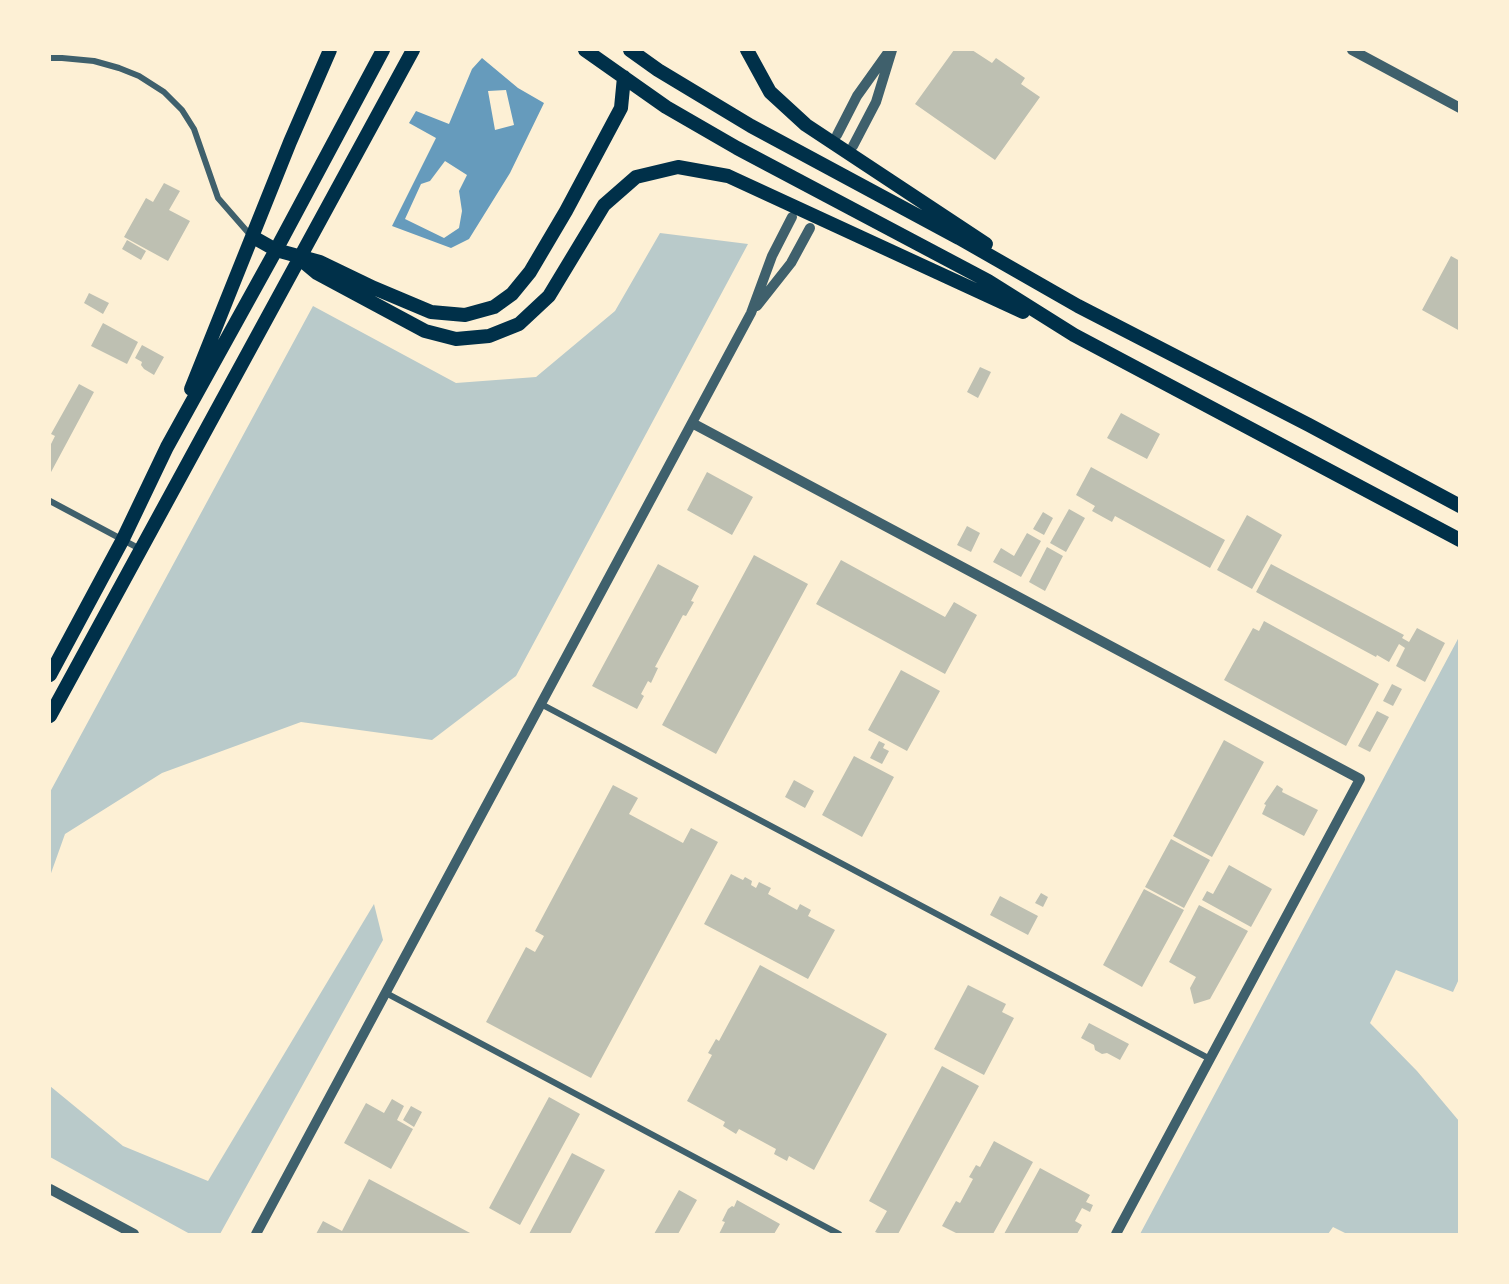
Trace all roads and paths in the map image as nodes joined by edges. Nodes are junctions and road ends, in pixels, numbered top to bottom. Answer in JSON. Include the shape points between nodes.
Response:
{"nodes":[{"id":1,"x":330,"y":50,"type":"edge"},
{"id":2,"x":383,"y":50,"type":"edge"},
{"id":3,"x":413,"y":50,"type":"edge"},
{"id":4,"x":585,"y":50,"type":"edge"},
{"id":5,"x":630,"y":50,"type":"edge"},
{"id":6,"x":747,"y":50,"type":"edge"},
{"id":7,"x":892,"y":50,"type":"edge"},
{"id":8,"x":1352,"y":50,"type":"edge"},
{"id":9,"x":50,"y":58,"type":"edge"},
{"id":10,"x":624,"y":77,"type":"junction"},
{"id":11,"x":1460,"y":108,"type":"edge"},
{"id":12,"x":837,"y":135,"type":"dead end"},
{"id":13,"x":853,"y":146,"type":"dead end"},
{"id":14,"x":792,"y":217,"type":"dead end"},
{"id":15,"x":810,"y":228,"type":"dead end"},
{"id":16,"x":252,"y":237,"type":"junction"},
{"id":17,"x":276,"y":250,"type":"junction"},
{"id":18,"x":299,"y":258,"type":"junction"},
{"id":19,"x":1078,"y":306,"type":"junction"},
{"id":20,"x":751,"y":313,"type":"junction"},
{"id":21,"x":1074,"y":335,"type":"junction"},
{"id":22,"x":692,"y":423,"type":"junction"},
{"id":23,"x":167,"y":447,"type":"junction"},
{"id":24,"x":50,"y":501,"type":"edge"},
{"id":25,"x":1460,"y":506,"type":"edge"},
{"id":26,"x":1460,"y":540,"type":"edge"},
{"id":27,"x":122,"y":541,"type":"junction"},
{"id":28,"x":140,"y":549,"type":"junction"},
{"id":29,"x":50,"y":675,"type":"edge"},
{"id":30,"x":541,"y":704,"type":"junction"},
{"id":31,"x":50,"y":716,"type":"edge"},
{"id":32,"x":386,"y":993,"type":"junction"},
{"id":33,"x":1210,"y":1059,"type":"junction"},
{"id":34,"x":50,"y":1189,"type":"edge"},
{"id":35,"x":134,"y":1234,"type":"edge"},
{"id":36,"x":256,"y":1234,"type":"edge"},
{"id":37,"x":839,"y":1234,"type":"edge"},
{"id":38,"x":1116,"y":1234,"type":"edge"}],
"edges":[{"from":1,"to":16,"type":"highway"},
{"from":2,"to":17,"type":"highway"},
{"from":3,"to":18,"type":"highway"},
{"from":4,"to":10,"type":"highway"},
{"from":5,"to":19,"type":"highway","via":[[751,126]]},
{"from":6,"to":19,"type":"highway","via":[[770,92],[806,125]]},
{"from":7,"to":12,"type":"street","via":[[858,96]]},
{"from":7,"to":13,"type":"street","via":[[876,102]]},
{"from":8,"to":11,"type":"street"},
{"from":9,"to":16,"type":"street","via":[[94,61],[119,68],[164,92],[194,129],[218,198]]},
{"from":10,"to":18,"type":"highway","via":[[621,108],[566,211],[530,272],[512,294],[494,307],[465,315],[431,312],[320,262]]},
{"from":10,"to":21,"type":"highway","via":[[666,107],[737,148],[988,281]]},
{"from":14,"to":20,"type":"street","via":[[772,256]]},
{"from":15,"to":20,"type":"street","via":[[791,262]]},
{"from":16,"to":17,"type":"highway"},
{"from":16,"to":23,"type":"highway"},
{"from":17,"to":18,"type":"highway"},
{"from":17,"to":23,"type":"highway"},
{"from":18,"to":21,"type":"highway","via":[[317,273],[425,330],[456,339],[489,336],[519,324],[549,296],[604,205],[636,177],[678,167],[728,176]]},
{"from":18,"to":28,"type":"highway"},
{"from":19,"to":25,"type":"highway"},
{"from":20,"to":22,"type":"street"},
{"from":21,"to":26,"type":"highway"},
{"from":22,"to":30,"type":"street"},
{"from":22,"to":33,"type":"street","via":[[1359,779]]},
{"from":23,"to":27,"type":"highway"},
{"from":24,"to":27,"type":"street"},
{"from":27,"to":28,"type":"street"},
{"from":27,"to":29,"type":"highway"},
{"from":28,"to":31,"type":"highway"},
{"from":30,"to":32,"type":"street"},
{"from":30,"to":33,"type":"street"},
{"from":32,"to":36,"type":"street"},
{"from":32,"to":37,"type":"street"},
{"from":33,"to":38,"type":"street"},
{"from":34,"to":35,"type":"street"}]}
